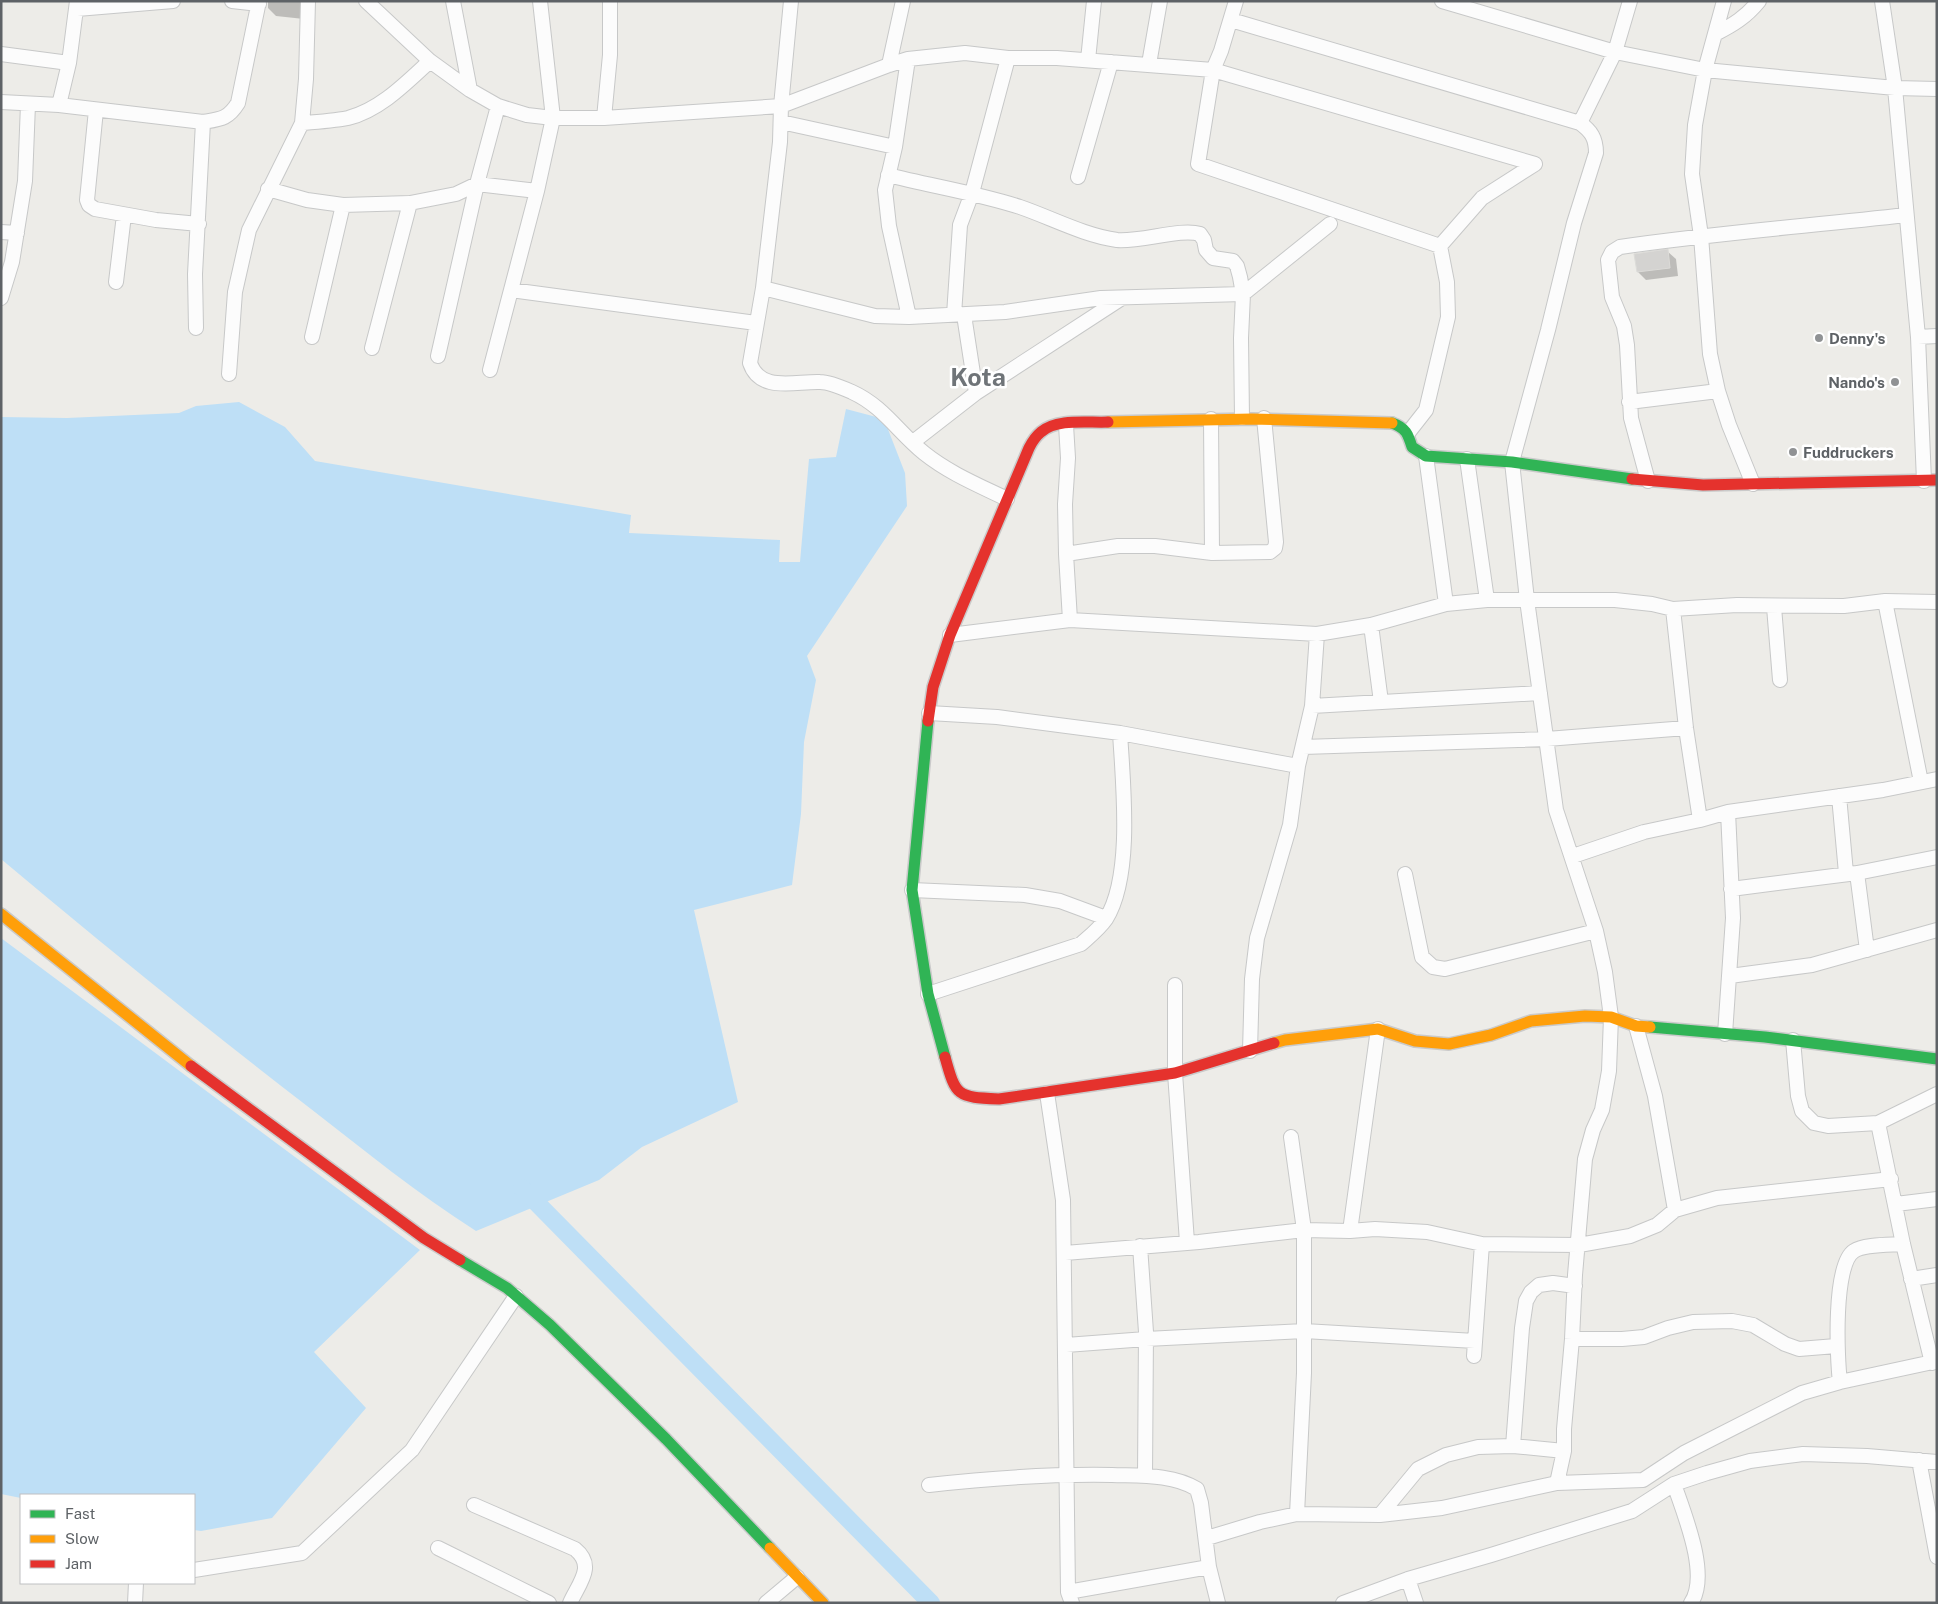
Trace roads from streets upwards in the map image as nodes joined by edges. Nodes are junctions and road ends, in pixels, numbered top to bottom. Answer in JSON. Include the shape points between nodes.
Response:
{"nodes":[{"id":1,"x":173,"y":1,"type":"edge"},
{"id":2,"x":232,"y":1,"type":"edge"},
{"id":3,"x":308,"y":1,"type":"edge"},
{"id":4,"x":366,"y":1,"type":"edge"},
{"id":5,"x":453,"y":1,"type":"edge"},
{"id":6,"x":540,"y":1,"type":"edge"},
{"id":7,"x":610,"y":1,"type":"edge"},
{"id":8,"x":791,"y":1,"type":"edge"},
{"id":9,"x":903,"y":1,"type":"edge"},
{"id":10,"x":1094,"y":1,"type":"edge"},
{"id":11,"x":1160,"y":1,"type":"edge"},
{"id":12,"x":1236,"y":1,"type":"edge"},
{"id":13,"x":1442,"y":1,"type":"edge"},
{"id":14,"x":1630,"y":1,"type":"edge"},
{"id":15,"x":1724,"y":1,"type":"edge"},
{"id":16,"x":1759,"y":1,"type":"edge"},
{"id":17,"x":1882,"y":1,"type":"edge"},
{"id":18,"x":259,"y":3,"type":"edge"},
{"id":19,"x":77,"y":5,"type":"edge"},
{"id":20,"x":1231,"y":20,"type":"junction"},
{"id":21,"x":1715,"y":34,"type":"junction"},
{"id":22,"x":1615,"y":52,"type":"junction"},
{"id":23,"x":1,"y":54,"type":"edge"},
{"id":24,"x":1008,"y":58,"type":"junction"},
{"id":25,"x":908,"y":59,"type":"junction"},
{"id":26,"x":1088,"y":60,"type":"junction"},
{"id":27,"x":430,"y":61,"type":"junction"},
{"id":28,"x":1111,"y":62,"type":"junction"},
{"id":29,"x":69,"y":63,"type":"junction"},
{"id":30,"x":889,"y":64,"type":"junction"},
{"id":31,"x":1149,"y":64,"type":"junction"},
{"id":32,"x":1213,"y":70,"type":"junction"},
{"id":33,"x":1705,"y":70,"type":"junction"},
{"id":34,"x":1895,"y":88,"type":"junction"},
{"id":35,"x":1937,"y":89,"type":"edge"},
{"id":36,"x":470,"y":90,"type":"junction"},
{"id":37,"x":1,"y":102,"type":"edge"},
{"id":38,"x":28,"y":104,"type":"junction"},
{"id":39,"x":59,"y":105,"type":"junction"},
{"id":40,"x":498,"y":106,"type":"junction"},
{"id":41,"x":781,"y":106,"type":"junction"},
{"id":42,"x":96,"y":110,"type":"junction"},
{"id":43,"x":552,"y":118,"type":"junction"},
{"id":44,"x":604,"y":118,"type":"junction"},
{"id":45,"x":203,"y":122,"type":"junction"},
{"id":46,"x":781,"y":122,"type":"junction"},
{"id":47,"x":302,"y":123,"type":"junction"},
{"id":48,"x":1580,"y":123,"type":"junction"},
{"id":49,"x":895,"y":147,"type":"junction"},
{"id":50,"x":888,"y":175,"type":"junction"},
{"id":51,"x":1078,"y":177,"type":"dead end"},
{"id":52,"x":477,"y":184,"type":"junction"},
{"id":53,"x":268,"y":189,"type":"junction"},
{"id":54,"x":537,"y":191,"type":"junction"},
{"id":55,"x":972,"y":193,"type":"junction"},
{"id":56,"x":410,"y":203,"type":"junction"},
{"id":57,"x":343,"y":205,"type":"junction"},
{"id":58,"x":124,"y":215,"type":"junction"},
{"id":59,"x":1906,"y":215,"type":"junction"},
{"id":60,"x":199,"y":224,"type":"junction"},
{"id":61,"x":1330,"y":224,"type":"dead end"},
{"id":62,"x":1,"y":232,"type":"edge"},
{"id":63,"x":17,"y":233,"type":"junction"},
{"id":64,"x":1701,"y":236,"type":"junction"},
{"id":65,"x":1440,"y":246,"type":"junction"},
{"id":66,"x":116,"y":282,"type":"dead end"},
{"id":67,"x":763,"y":288,"type":"junction"},
{"id":68,"x":511,"y":290,"type":"junction"},
{"id":69,"x":1242,"y":294,"type":"junction"},
{"id":70,"x":1122,"y":297,"type":"junction"},
{"id":71,"x":1,"y":298,"type":"edge"},
{"id":72,"x":959,"y":315,"type":"junction"},
{"id":73,"x":910,"y":317,"type":"junction"},
{"id":74,"x":756,"y":323,"type":"junction"},
{"id":75,"x":196,"y":328,"type":"dead end"},
{"id":76,"x":1918,"y":336,"type":"junction"},
{"id":77,"x":1937,"y":336,"type":"edge"},
{"id":78,"x":312,"y":338,"type":"dead end"},
{"id":79,"x":372,"y":348,"type":"dead end"},
{"id":80,"x":438,"y":356,"type":"dead end"},
{"id":81,"x":490,"y":370,"type":"dead end"},
{"id":82,"x":229,"y":374,"type":"dead end"},
{"id":83,"x":1718,"y":392,"type":"junction"},
{"id":84,"x":976,"y":393,"type":"junction"},
{"id":85,"x":1629,"y":402,"type":"junction"},
{"id":86,"x":1242,"y":418,"type":"junction"},
{"id":87,"x":1264,"y":418,"type":"junction"},
{"id":88,"x":1210,"y":419,"type":"junction"},
{"id":89,"x":1066,"y":425,"type":"junction"},
{"id":90,"x":1408,"y":433,"type":"junction"},
{"id":91,"x":912,"y":442,"type":"junction"},
{"id":92,"x":1426,"y":456,"type":"junction"},
{"id":93,"x":1467,"y":459,"type":"junction"},
{"id":94,"x":1512,"y":462,"type":"junction"},
{"id":95,"x":1930,"y":480,"type":"edge"},
{"id":96,"x":1648,"y":481,"type":"junction"},
{"id":97,"x":1753,"y":484,"type":"junction"},
{"id":98,"x":1007,"y":499,"type":"junction"},
{"id":99,"x":1212,"y":553,"type":"junction"},
{"id":100,"x":1066,"y":554,"type":"junction"},
{"id":101,"x":1486,"y":600,"type":"junction"},
{"id":102,"x":1527,"y":600,"type":"junction"},
{"id":103,"x":1885,"y":601,"type":"junction"},
{"id":104,"x":1937,"y":602,"type":"edge"},
{"id":105,"x":1446,"y":604,"type":"junction"},
{"id":106,"x":1774,"y":607,"type":"junction"},
{"id":107,"x":1673,"y":609,"type":"junction"},
{"id":108,"x":1070,"y":620,"type":"junction"},
{"id":109,"x":1372,"y":625,"type":"junction"},
{"id":110,"x":1317,"y":634,"type":"junction"},
{"id":111,"x":950,"y":635,"type":"junction"},
{"id":112,"x":1780,"y":680,"type":"dead end"},
{"id":113,"x":1540,"y":693,"type":"junction"},
{"id":114,"x":1381,"y":702,"type":"junction"},
{"id":115,"x":1312,"y":706,"type":"junction"},
{"id":116,"x":929,"y":713,"type":"junction"},
{"id":117,"x":1686,"y":728,"type":"junction"},
{"id":118,"x":1120,"y":733,"type":"junction"},
{"id":119,"x":1547,"y":739,"type":"junction"},
{"id":120,"x":1303,"y":747,"type":"junction"},
{"id":121,"x":1298,"y":766,"type":"junction"},
{"id":122,"x":1937,"y":779,"type":"edge"},
{"id":123,"x":1921,"y":782,"type":"junction"},
{"id":124,"x":1839,"y":796,"type":"junction"},
{"id":125,"x":1728,"y":812,"type":"junction"},
{"id":126,"x":1700,"y":820,"type":"junction"},
{"id":127,"x":1573,"y":856,"type":"junction"},
{"id":128,"x":1937,"y":856,"type":"edge"},
{"id":129,"x":1851,"y":873,"type":"junction"},
{"id":130,"x":1405,"y":874,"type":"dead end"},
{"id":131,"x":1731,"y":889,"type":"junction"},
{"id":132,"x":912,"y":890,"type":"junction"},
{"id":133,"x":1,"y":914,"type":"edge"},
{"id":134,"x":1106,"y":918,"type":"junction"},
{"id":135,"x":1937,"y":930,"type":"edge"},
{"id":136,"x":1596,"y":932,"type":"junction"},
{"id":137,"x":1867,"y":950,"type":"junction"},
{"id":138,"x":1730,"y":976,"type":"junction"},
{"id":139,"x":1175,"y":985,"type":"dead end"},
{"id":140,"x":928,"y":994,"type":"junction"},
{"id":141,"x":1611,"y":1017,"type":"junction"},
{"id":142,"x":1636,"y":1026,"type":"junction"},
{"id":143,"x":1378,"y":1029,"type":"junction"},
{"id":144,"x":1725,"y":1034,"type":"junction"},
{"id":145,"x":1792,"y":1040,"type":"junction"},
{"id":146,"x":1250,"y":1051,"type":"junction"},
{"id":147,"x":1937,"y":1059,"type":"edge"},
{"id":148,"x":1175,"y":1073,"type":"junction"},
{"id":149,"x":1047,"y":1093,"type":"junction"},
{"id":150,"x":1937,"y":1094,"type":"edge"},
{"id":151,"x":1878,"y":1122,"type":"junction"},
{"id":152,"x":1291,"y":1137,"type":"dead end"},
{"id":153,"x":1891,"y":1179,"type":"junction"},
{"id":154,"x":1937,"y":1199,"type":"edge"},
{"id":155,"x":1896,"y":1204,"type":"junction"},
{"id":156,"x":1675,"y":1210,"type":"junction"},
{"id":157,"x":1304,"y":1230,"type":"junction"},
{"id":158,"x":1350,"y":1231,"type":"junction"},
{"id":159,"x":1187,"y":1242,"type":"junction"},
{"id":160,"x":1482,"y":1244,"type":"junction"},
{"id":161,"x":1904,"y":1244,"type":"junction"},
{"id":162,"x":1579,"y":1245,"type":"junction"},
{"id":163,"x":1140,"y":1246,"type":"junction"},
{"id":164,"x":1065,"y":1253,"type":"junction"},
{"id":165,"x":1937,"y":1275,"type":"edge"},
{"id":166,"x":1912,"y":1279,"type":"junction"},
{"id":167,"x":1575,"y":1286,"type":"junction"},
{"id":168,"x":516,"y":1296,"type":"junction"},
{"id":169,"x":1304,"y":1331,"type":"junction"},
{"id":170,"x":1146,"y":1338,"type":"junction"},
{"id":171,"x":1572,"y":1339,"type":"junction"},
{"id":172,"x":1475,"y":1341,"type":"junction"},
{"id":173,"x":1066,"y":1345,"type":"junction"},
{"id":174,"x":1836,"y":1346,"type":"junction"},
{"id":175,"x":1474,"y":1356,"type":"dead end"},
{"id":176,"x":1934,"y":1362,"type":"edge"},
{"id":177,"x":1840,"y":1382,"type":"junction"},
{"id":178,"x":1512,"y":1446,"type":"junction"},
{"id":179,"x":1564,"y":1451,"type":"junction"},
{"id":180,"x":1918,"y":1460,"type":"junction"},
{"id":181,"x":1937,"y":1462,"type":"edge"},
{"id":182,"x":1068,"y":1474,"type":"junction"},
{"id":183,"x":1145,"y":1476,"type":"junction"},
{"id":184,"x":1644,"y":1480,"type":"junction"},
{"id":185,"x":1556,"y":1483,"type":"junction"},
{"id":186,"x":1674,"y":1484,"type":"junction"},
{"id":187,"x":930,"y":1485,"type":"dead end"},
{"id":188,"x":1652,"y":1500,"type":"junction"},
{"id":189,"x":474,"y":1505,"type":"dead end"},
{"id":190,"x":1297,"y":1514,"type":"junction"},
{"id":191,"x":1380,"y":1514,"type":"junction"},
{"id":192,"x":1207,"y":1538,"type":"junction"},
{"id":193,"x":438,"y":1548,"type":"dead end"},
{"id":194,"x":1937,"y":1557,"type":"edge"},
{"id":195,"x":1209,"y":1567,"type":"junction"},
{"id":196,"x":195,"y":1570,"type":"edge"},
{"id":197,"x":797,"y":1577,"type":"junction"},
{"id":198,"x":1408,"y":1579,"type":"junction"},
{"id":199,"x":136,"y":1584,"type":"edge"},
{"id":200,"x":1070,"y":1598,"type":"edge"},
{"id":201,"x":135,"y":1603,"type":"edge"},
{"id":202,"x":549,"y":1603,"type":"edge"},
{"id":203,"x":570,"y":1603,"type":"edge"},
{"id":204,"x":767,"y":1603,"type":"edge"},
{"id":205,"x":823,"y":1603,"type":"edge"},
{"id":206,"x":1218,"y":1603,"type":"edge"},
{"id":207,"x":1343,"y":1603,"type":"edge"},
{"id":208,"x":1416,"y":1603,"type":"edge"},
{"id":209,"x":1690,"y":1603,"type":"edge"}],
"edges":[{"from":1,"to":19,"type":"street"},
{"from":2,"to":18,"type":"street"},
{"from":3,"to":47,"type":"street"},
{"from":4,"to":27,"type":"street"},
{"from":5,"to":36,"type":"street"},
{"from":6,"to":43,"type":"street"},
{"from":7,"to":44,"type":"street","via":[[610,55]]},
{"from":8,"to":41,"type":"street"},
{"from":9,"to":30,"type":"street"},
{"from":10,"to":26,"type":"street"},
{"from":11,"to":31,"type":"street"},
{"from":12,"to":20,"type":"street"},
{"from":13,"to":22,"type":"street"},
{"from":14,"to":22,"type":"street"},
{"from":15,"to":21,"type":"street"},
{"from":16,"to":21,"type":"street","via":[[1736,24]]},
{"from":17,"to":34,"type":"street"},
{"from":18,"to":45,"type":"street","via":[[238,103],[232,113],[222,119]]},
{"from":19,"to":29,"type":"street"},
{"from":20,"to":32,"type":"street"},
{"from":20,"to":48,"type":"street"},
{"from":21,"to":33,"type":"street"},
{"from":22,"to":33,"type":"street"},
{"from":22,"to":48,"type":"street"},
{"from":23,"to":29,"type":"street"},
{"from":24,"to":25,"type":"street","via":[[965,53]]},
{"from":24,"to":26,"type":"street"},
{"from":24,"to":55,"type":"street"},
{"from":25,"to":30,"type":"street"},
{"from":25,"to":49,"type":"street"},
{"from":26,"to":28,"type":"street"},
{"from":27,"to":36,"type":"street"},
{"from":27,"to":47,"type":"street","via":[[371,109],[348,118]]},
{"from":28,"to":31,"type":"street"},
{"from":28,"to":51,"type":"street"},
{"from":29,"to":39,"type":"street"},
{"from":30,"to":41,"type":"street"},
{"from":31,"to":32,"type":"street"},
{"from":32,"to":65,"type":"street","via":[[1198,164]]},
{"from":32,"to":65,"type":"street","via":[[1535,164],[1482,198]]},
{"from":33,"to":34,"type":"street"},
{"from":33,"to":64,"type":"street","via":[[1695,125],[1692,174]]},
{"from":34,"to":35,"type":"street"},
{"from":34,"to":59,"type":"street"},
{"from":36,"to":40,"type":"street"},
{"from":37,"to":38,"type":"street"},
{"from":38,"to":39,"type":"street"},
{"from":38,"to":63,"type":"street","via":[[25,181]]},
{"from":39,"to":42,"type":"street"},
{"from":40,"to":43,"type":"street"},
{"from":40,"to":52,"type":"street"},
{"from":41,"to":44,"type":"street"},
{"from":41,"to":46,"type":"street"},
{"from":42,"to":45,"type":"street"},
{"from":42,"to":58,"type":"street","via":[[88,200],[95,209]]},
{"from":43,"to":44,"type":"street"},
{"from":43,"to":54,"type":"street"},
{"from":45,"to":60,"type":"street"},
{"from":46,"to":49,"type":"street"},
{"from":46,"to":67,"type":"street"},
{"from":47,"to":53,"type":"street"},
{"from":48,"to":94,"type":"street","via":[[1590,130],[1596,141],[1596,153],[1574,223]]},
{"from":49,"to":50,"type":"street"},
{"from":50,"to":55,"type":"street"},
{"from":50,"to":73,"type":"street","via":[[885,190],[889,226]]},
{"from":52,"to":54,"type":"street"},
{"from":52,"to":56,"type":"street","via":[[456,194]]},
{"from":52,"to":80,"type":"street"},
{"from":53,"to":57,"type":"street","via":[[307,200]]},
{"from":53,"to":82,"type":"street","via":[[248,230],[237,283]]},
{"from":54,"to":68,"type":"street"},
{"from":55,"to":69,"type":"street","via":[[1118,240],[1200,234],[1208,254],[1219,260],[1233,261],[1237,266]]},
{"from":55,"to":72,"type":"street","via":[[960,225]]},
{"from":56,"to":57,"type":"street"},
{"from":56,"to":79,"type":"street"},
{"from":57,"to":78,"type":"street"},
{"from":58,"to":60,"type":"street"},
{"from":58,"to":66,"type":"street"},
{"from":59,"to":64,"type":"street"},
{"from":59,"to":76,"type":"street"},
{"from":60,"to":75,"type":"street","via":[[195,274]]},
{"from":61,"to":69,"type":"street"},
{"from":62,"to":63,"type":"street"},
{"from":63,"to":71,"type":"street"},
{"from":64,"to":83,"type":"street","via":[[1710,354]]},
{"from":64,"to":85,"type":"street","via":[[1620,247],[1608,260],[1612,297],[1624,326],[1627,345]]},
{"from":65,"to":90,"type":"street","via":[[1447,282],[1448,317],[1426,410]]},
{"from":67,"to":73,"type":"street","via":[[875,316]]},
{"from":67,"to":74,"type":"street"},
{"from":68,"to":74,"type":"street"},
{"from":68,"to":81,"type":"street"},
{"from":69,"to":70,"type":"street"},
{"from":69,"to":86,"type":"street"},
{"from":70,"to":72,"type":"street"},
{"from":70,"to":84,"type":"street"},
{"from":72,"to":73,"type":"street"},
{"from":72,"to":84,"type":"street"},
{"from":74,"to":91,"type":"street","via":[[750,363],[753,373],[760,379],[776,383],[822,381],[851,391],[873,403]]},
{"from":76,"to":77,"type":"street"},
{"from":76,"to":95,"type":"street"},
{"from":83,"to":85,"type":"street"},
{"from":83,"to":97,"type":"street"},
{"from":84,"to":91,"type":"street"},
{"from":85,"to":96,"type":"street"},
{"from":86,"to":87,"type":"street"},
{"from":86,"to":88,"type":"street"},
{"from":87,"to":90,"type":"street","via":[[1392,422]]},
{"from":87,"to":99,"type":"street","via":[[1275,548],[1270,552]]},
{"from":88,"to":89,"type":"street"},
{"from":88,"to":99,"type":"street"},
{"from":89,"to":98,"type":"street","via":[[1047,428],[1037,436]]},
{"from":89,"to":100,"type":"street"},
{"from":90,"to":92,"type":"street","via":[[1412,446]]},
{"from":91,"to":98,"type":"street","via":[[948,471]]},
{"from":92,"to":93,"type":"street"},
{"from":92,"to":105,"type":"street"},
{"from":93,"to":94,"type":"street"},
{"from":93,"to":101,"type":"street"},
{"from":94,"to":96,"type":"street"},
{"from":94,"to":102,"type":"street"},
{"from":95,"to":97,"type":"street"},
{"from":96,"to":97,"type":"street"},
{"from":98,"to":111,"type":"street"},
{"from":99,"to":100,"type":"street","via":[[1155,546],[1118,546]]},
{"from":100,"to":108,"type":"street"},
{"from":101,"to":102,"type":"street"},
{"from":101,"to":105,"type":"street"},
{"from":102,"to":107,"type":"street","via":[[1615,600]]},
{"from":102,"to":113,"type":"street"},
{"from":103,"to":104,"type":"street"},
{"from":103,"to":106,"type":"street","via":[[1844,606]]},
{"from":103,"to":123,"type":"street"},
{"from":105,"to":109,"type":"street"},
{"from":106,"to":107,"type":"street","via":[[1737,605]]},
{"from":106,"to":112,"type":"street"},
{"from":107,"to":117,"type":"street"},
{"from":108,"to":110,"type":"street"},
{"from":108,"to":111,"type":"street"},
{"from":109,"to":110,"type":"street"},
{"from":109,"to":114,"type":"street"},
{"from":110,"to":115,"type":"street"},
{"from":111,"to":116,"type":"street","via":[[933,687]]},
{"from":113,"to":114,"type":"street"},
{"from":113,"to":119,"type":"street"},
{"from":114,"to":115,"type":"street"},
{"from":115,"to":120,"type":"street"},
{"from":116,"to":118,"type":"street","via":[[997,717]]},
{"from":116,"to":132,"type":"street"},
{"from":117,"to":119,"type":"street"},
{"from":117,"to":126,"type":"street"},
{"from":118,"to":121,"type":"street"},
{"from":118,"to":134,"type":"street","via":[[1125,829],[1118,892]]},
{"from":119,"to":120,"type":"street"},
{"from":119,"to":127,"type":"street","via":[[1556,810],[1564,839]]},
{"from":120,"to":121,"type":"street"},
{"from":121,"to":146,"type":"street","via":[[1290,825],[1257,938],[1252,978]]},
{"from":122,"to":123,"type":"street"},
{"from":123,"to":124,"type":"street"},
{"from":124,"to":125,"type":"street"},
{"from":124,"to":129,"type":"street"},
{"from":125,"to":126,"type":"street"},
{"from":125,"to":131,"type":"street"},
{"from":126,"to":127,"type":"street","via":[[1644,832]]},
{"from":127,"to":136,"type":"street"},
{"from":128,"to":129,"type":"street"},
{"from":129,"to":131,"type":"street"},
{"from":129,"to":137,"type":"street"},
{"from":130,"to":136,"type":"street","via":[[1422,957],[1433,967],[1445,969]]},
{"from":131,"to":138,"type":"street"},
{"from":132,"to":134,"type":"street","via":[[1025,895],[1060,901]]},
{"from":132,"to":140,"type":"street"},
{"from":133,"to":168,"type":"street","via":[[171,1051],[424,1238]]},
{"from":134,"to":140,"type":"street","via":[[1081,944]]},
{"from":135,"to":137,"type":"street"},
{"from":136,"to":141,"type":"street"},
{"from":137,"to":138,"type":"street","via":[[1812,965]]},
{"from":138,"to":144,"type":"street"},
{"from":139,"to":148,"type":"street"},
{"from":140,"to":149,"type":"street","via":[[953,1086],[962,1094],[999,1099]]},
{"from":141,"to":142,"type":"street"},
{"from":141,"to":143,"type":"street","via":[[1531,1021],[1491,1035],[1449,1044],[1415,1041]]},
{"from":141,"to":162,"type":"street","via":[[1609,1071],[1602,1110],[1586,1159]]},
{"from":142,"to":144,"type":"street"},
{"from":142,"to":156,"type":"street","via":[[1655,1096]]},
{"from":143,"to":146,"type":"street","via":[[1285,1040]]},
{"from":143,"to":158,"type":"street"},
{"from":144,"to":145,"type":"street"},
{"from":145,"to":147,"type":"street"},
{"from":145,"to":151,"type":"street","via":[[1802,1112],[1814,1123],[1828,1126]]},
{"from":146,"to":148,"type":"street"},
{"from":148,"to":149,"type":"street"},
{"from":148,"to":159,"type":"street"},
{"from":149,"to":164,"type":"street","via":[[1063,1200]]},
{"from":150,"to":151,"type":"street"},
{"from":151,"to":153,"type":"street"},
{"from":152,"to":157,"type":"street"},
{"from":153,"to":155,"type":"street"},
{"from":153,"to":156,"type":"street","via":[[1717,1198]]},
{"from":154,"to":155,"type":"street"},
{"from":155,"to":161,"type":"street"},
{"from":156,"to":162,"type":"street","via":[[1657,1225],[1630,1236]]},
{"from":157,"to":158,"type":"street"},
{"from":157,"to":159,"type":"street"},
{"from":157,"to":169,"type":"street"},
{"from":158,"to":160,"type":"street","via":[[1427,1232]]},
{"from":159,"to":163,"type":"street"},
{"from":160,"to":162,"type":"street"},
{"from":160,"to":172,"type":"street"},
{"from":161,"to":166,"type":"street"},
{"from":161,"to":174,"type":"street","via":[[1854,1251],[1846,1260],[1841,1275]]},
{"from":162,"to":167,"type":"street"},
{"from":163,"to":164,"type":"street"},
{"from":163,"to":170,"type":"street"},
{"from":164,"to":173,"type":"street"},
{"from":165,"to":166,"type":"street"},
{"from":166,"to":176,"type":"street"},
{"from":167,"to":171,"type":"street"},
{"from":167,"to":178,"type":"street","via":[[1539,1285],[1526,1300]]},
{"from":168,"to":196,"type":"street","via":[[412,1450],[302,1553]]},
{"from":168,"to":197,"type":"street","via":[[666,1439]]},
{"from":169,"to":170,"type":"street"},
{"from":169,"to":172,"type":"street"},
{"from":169,"to":190,"type":"street"},
{"from":170,"to":173,"type":"street"},
{"from":170,"to":183,"type":"street"},
{"from":171,"to":174,"type":"street","via":[[1644,1337],[1693,1322],[1732,1321],[1753,1325],[1799,1349]]},
{"from":171,"to":179,"type":"street"},
{"from":172,"to":175,"type":"street"},
{"from":173,"to":182,"type":"street"},
{"from":174,"to":177,"type":"street"},
{"from":176,"to":177,"type":"street"},
{"from":177,"to":184,"type":"street","via":[[1802,1393],[1768,1410],[1684,1453]]},
{"from":178,"to":179,"type":"street"},
{"from":178,"to":191,"type":"street","via":[[1478,1447],[1446,1455],[1418,1469]]},
{"from":179,"to":185,"type":"street"},
{"from":180,"to":181,"type":"street"},
{"from":180,"to":186,"type":"street","via":[[1803,1454],[1750,1461]]},
{"from":180,"to":194,"type":"street"},
{"from":182,"to":183,"type":"street"},
{"from":182,"to":187,"type":"street"},
{"from":182,"to":200,"type":"street"},
{"from":183,"to":192,"type":"street","via":[[1186,1482],[1197,1489]]},
{"from":184,"to":185,"type":"street"},
{"from":184,"to":188,"type":"street"},
{"from":185,"to":191,"type":"street","via":[[1442,1508]]},
{"from":186,"to":188,"type":"street"},
{"from":186,"to":209,"type":"street","via":[[1694,1548],[1698,1577]]},
{"from":188,"to":198,"type":"street","via":[[1632,1511]]},
{"from":189,"to":203,"type":"street","via":[[575,1548],[581,1554],[586,1570]]},
{"from":190,"to":191,"type":"street"},
{"from":190,"to":192,"type":"street"},
{"from":192,"to":195,"type":"street"},
{"from":193,"to":202,"type":"street"},
{"from":195,"to":200,"type":"street"},
{"from":195,"to":206,"type":"street"},
{"from":197,"to":204,"type":"street"},
{"from":197,"to":205,"type":"street"},
{"from":198,"to":207,"type":"street"},
{"from":198,"to":208,"type":"street"},
{"from":199,"to":201,"type":"street"}]}
